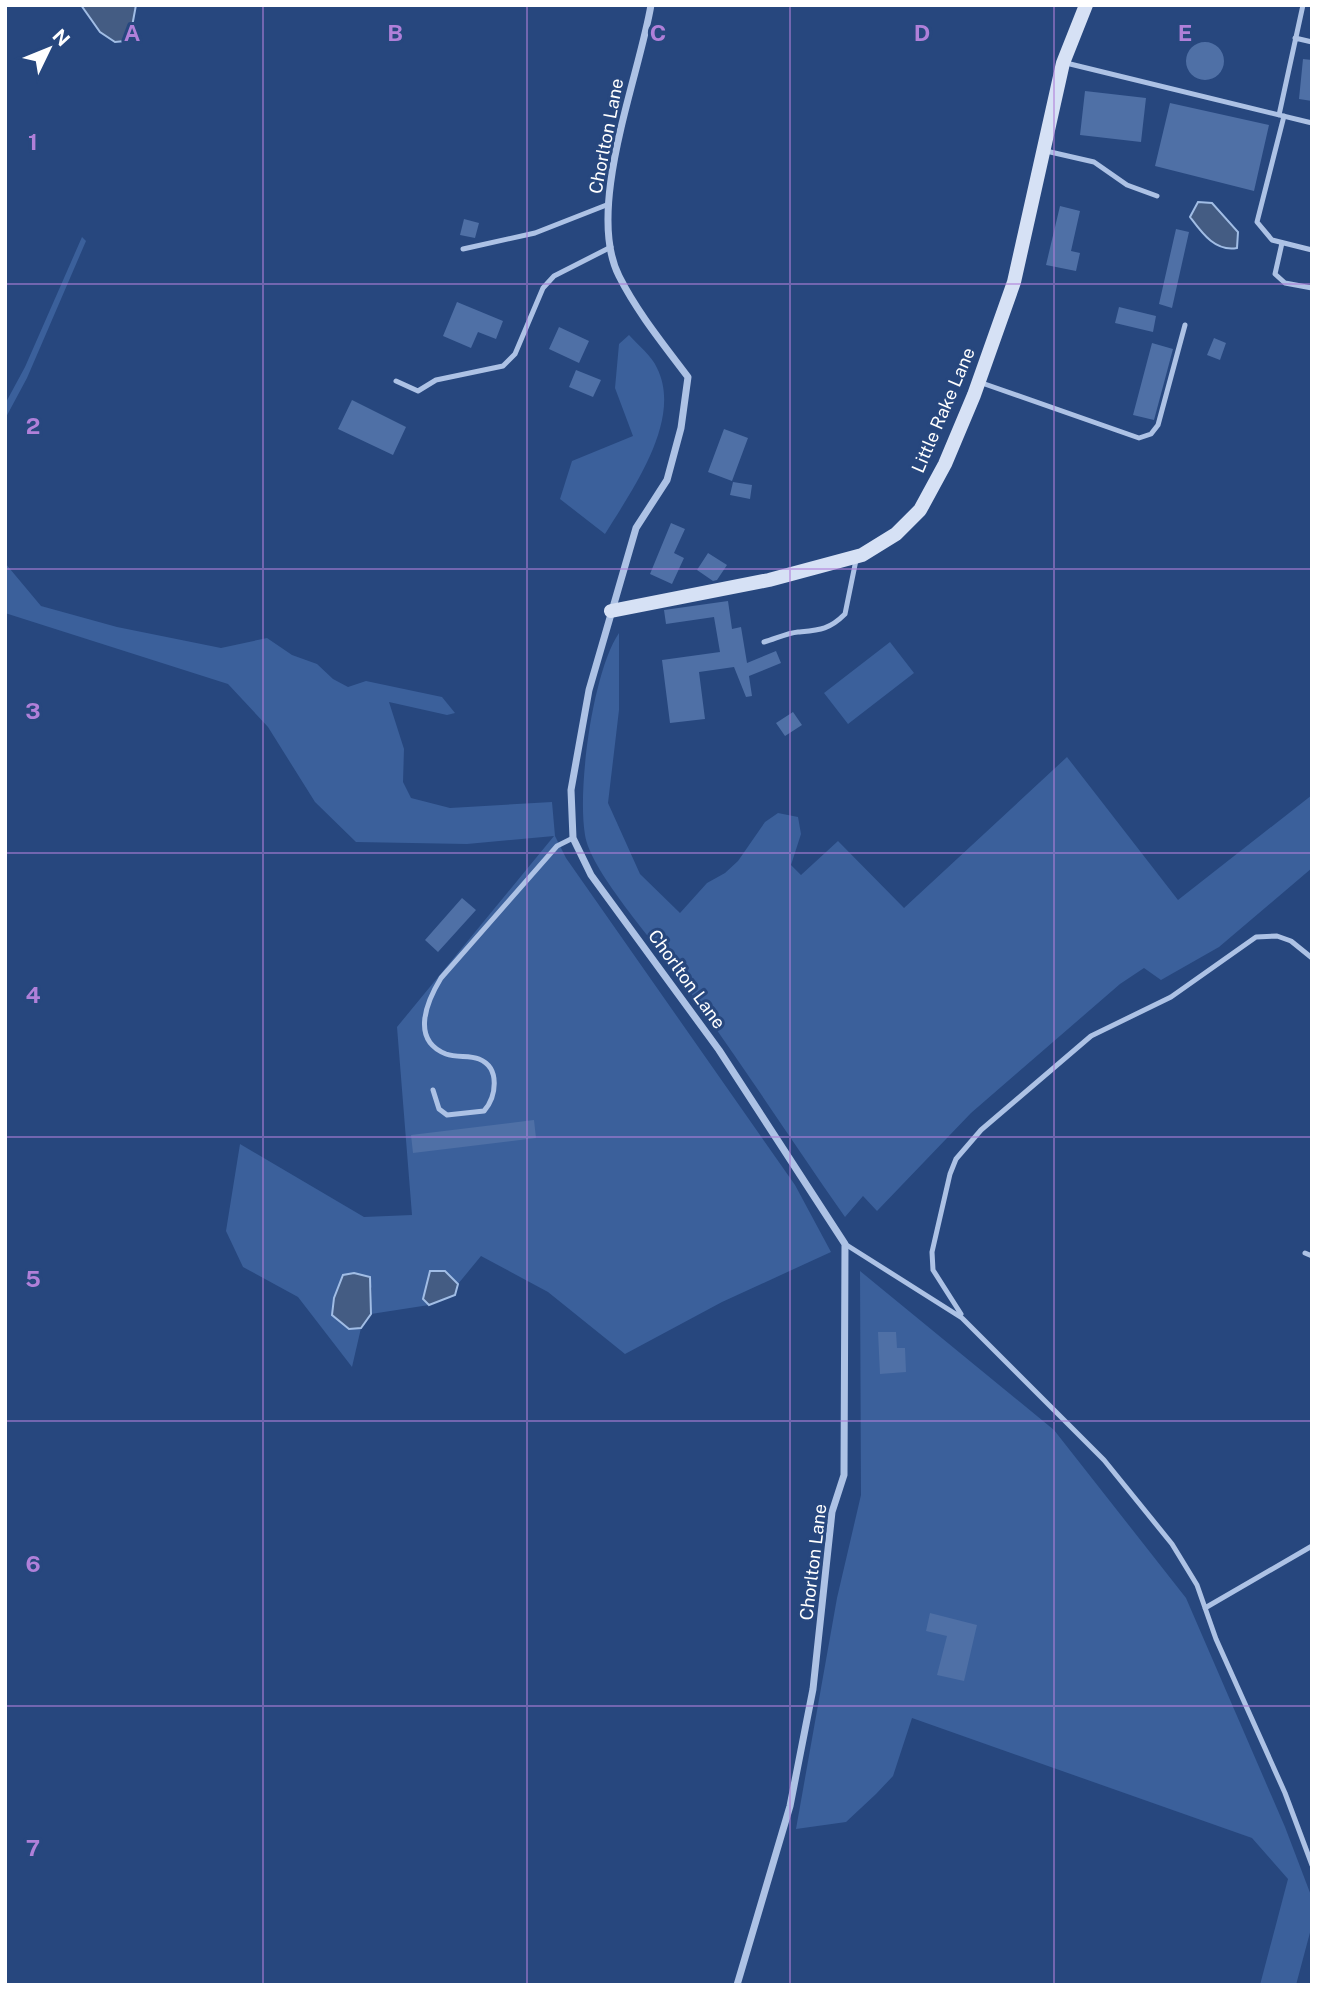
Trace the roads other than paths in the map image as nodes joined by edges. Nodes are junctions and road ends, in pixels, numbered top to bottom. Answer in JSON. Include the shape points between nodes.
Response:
{"nodes":[{"id":1,"x":651,"y":5,"type":"edge"},
{"id":2,"x":1086,"y":5,"type":"edge"},
{"id":3,"x":1303,"y":5,"type":"edge"},
{"id":4,"x":1295,"y":38,"type":"junction"},
{"id":5,"x":1312,"y":42,"type":"edge"},
{"id":6,"x":1063,"y":63,"type":"junction"},
{"id":7,"x":1281,"y":115,"type":"junction"},
{"id":8,"x":1312,"y":122,"type":"edge"},
{"id":9,"x":1043,"y":150,"type":"junction"},
{"id":10,"x":1157,"y":196,"type":"dead end"},
{"id":11,"x":609,"y":204,"type":"junction"},
{"id":12,"x":1282,"y":243,"type":"junction"},
{"id":13,"x":611,"y":247,"type":"junction"},
{"id":14,"x":463,"y":249,"type":"dead end"},
{"id":15,"x":1312,"y":250,"type":"edge"},
{"id":16,"x":1312,"y":288,"type":"edge"},
{"id":17,"x":1185,"y":324,"type":"dead end"},
{"id":18,"x":396,"y":382,"type":"dead end"},
{"id":19,"x":978,"y":382,"type":"junction"},
{"id":20,"x":856,"y":557,"type":"junction"},
{"id":21,"x":611,"y":611,"type":"junction"},
{"id":22,"x":764,"y":642,"type":"dead end"},
{"id":23,"x":573,"y":838,"type":"junction"},
{"id":24,"x":1312,"y":958,"type":"edge"},
{"id":25,"x":433,"y":1090,"type":"dead end"},
{"id":26,"x":845,"y":1244,"type":"junction"},
{"id":27,"x":1305,"y":1253,"type":"dead end"},
{"id":28,"x":1312,"y":1256,"type":"edge"},
{"id":29,"x":962,"y":1318,"type":"junction"},
{"id":30,"x":1312,"y":1546,"type":"edge"},
{"id":31,"x":1205,"y":1608,"type":"junction"},
{"id":32,"x":1312,"y":1866,"type":"edge"},
{"id":33,"x":737,"y":1985,"type":"edge"}],
"edges":[{"from":1,"to":11,"type":"street","name":"Chorlton Lane"},
{"from":2,"to":6,"type":"street","name":"Little Rake Lane"},
{"from":3,"to":4,"type":"lane"},
{"from":4,"to":5,"type":"lane"},
{"from":4,"to":7,"type":"lane"},
{"from":6,"to":7,"type":"lane"},
{"from":6,"to":9,"type":"street","name":"Little Rake Lane"},
{"from":7,"to":8,"type":"lane"},
{"from":7,"to":12,"type":"lane","via":[[1257,222],[1272,240]]},
{"from":9,"to":10,"type":"lane","via":[[1094,162],[1127,185]]},
{"from":9,"to":19,"type":"street","name":"Little Rake Lane","via":[[1014,282]]},
{"from":11,"to":13,"type":"street","name":"Chorlton Lane"},
{"from":11,"to":14,"type":"lane","via":[[535,233]]},
{"from":12,"to":15,"type":"lane"},
{"from":12,"to":16,"type":"lane","via":[[1275,274],[1285,283]]},
{"from":13,"to":18,"type":"lane","via":[[554,276],[543,288],[515,354],[503,366],[436,380],[418,391]]},
{"from":13,"to":21,"type":"street","name":"Chorlton Lane","via":[[618,274],[688,377],[667,480],[636,528]]},
{"from":17,"to":19,"type":"lane","via":[[1158,425],[1139,438]]},
{"from":19,"to":20,"type":"street","name":"Little Rake Lane","via":[[945,464],[920,510],[896,534]]},
{"from":20,"to":21,"type":"street","name":"Little Rake Lane","via":[[769,580]]},
{"from":20,"to":22,"type":"lane","via":[[845,614],[829,628]]},
{"from":21,"to":23,"type":"street","name":"Chorlton Lane","via":[[589,690],[571,790]]},
{"from":23,"to":25,"type":"lane","via":[[557,846],[441,978],[427,1002],[426,1034],[444,1053],[479,1059],[487,1065],[494,1076],[491,1102],[484,1111],[447,1115],[439,1109]]},
{"from":23,"to":26,"type":"street","name":"Chorlton Lane","via":[[591,875],[719,1050]]},
{"from":24,"to":29,"type":"lane","via":[[1291,941],[1256,937],[1171,997],[1091,1036],[981,1130],[956,1159],[950,1174],[933,1252],[933,1270]]},
{"from":26,"to":29,"type":"lane"},
{"from":26,"to":33,"type":"street","name":"Chorlton Lane","via":[[844,1475],[832,1512],[813,1689],[790,1806]]},
{"from":27,"to":28,"type":"lane"},
{"from":29,"to":31,"type":"lane","via":[[1138,1498],[1197,1585]]},
{"from":30,"to":31,"type":"lane"},
{"from":31,"to":32,"type":"lane"}]}
